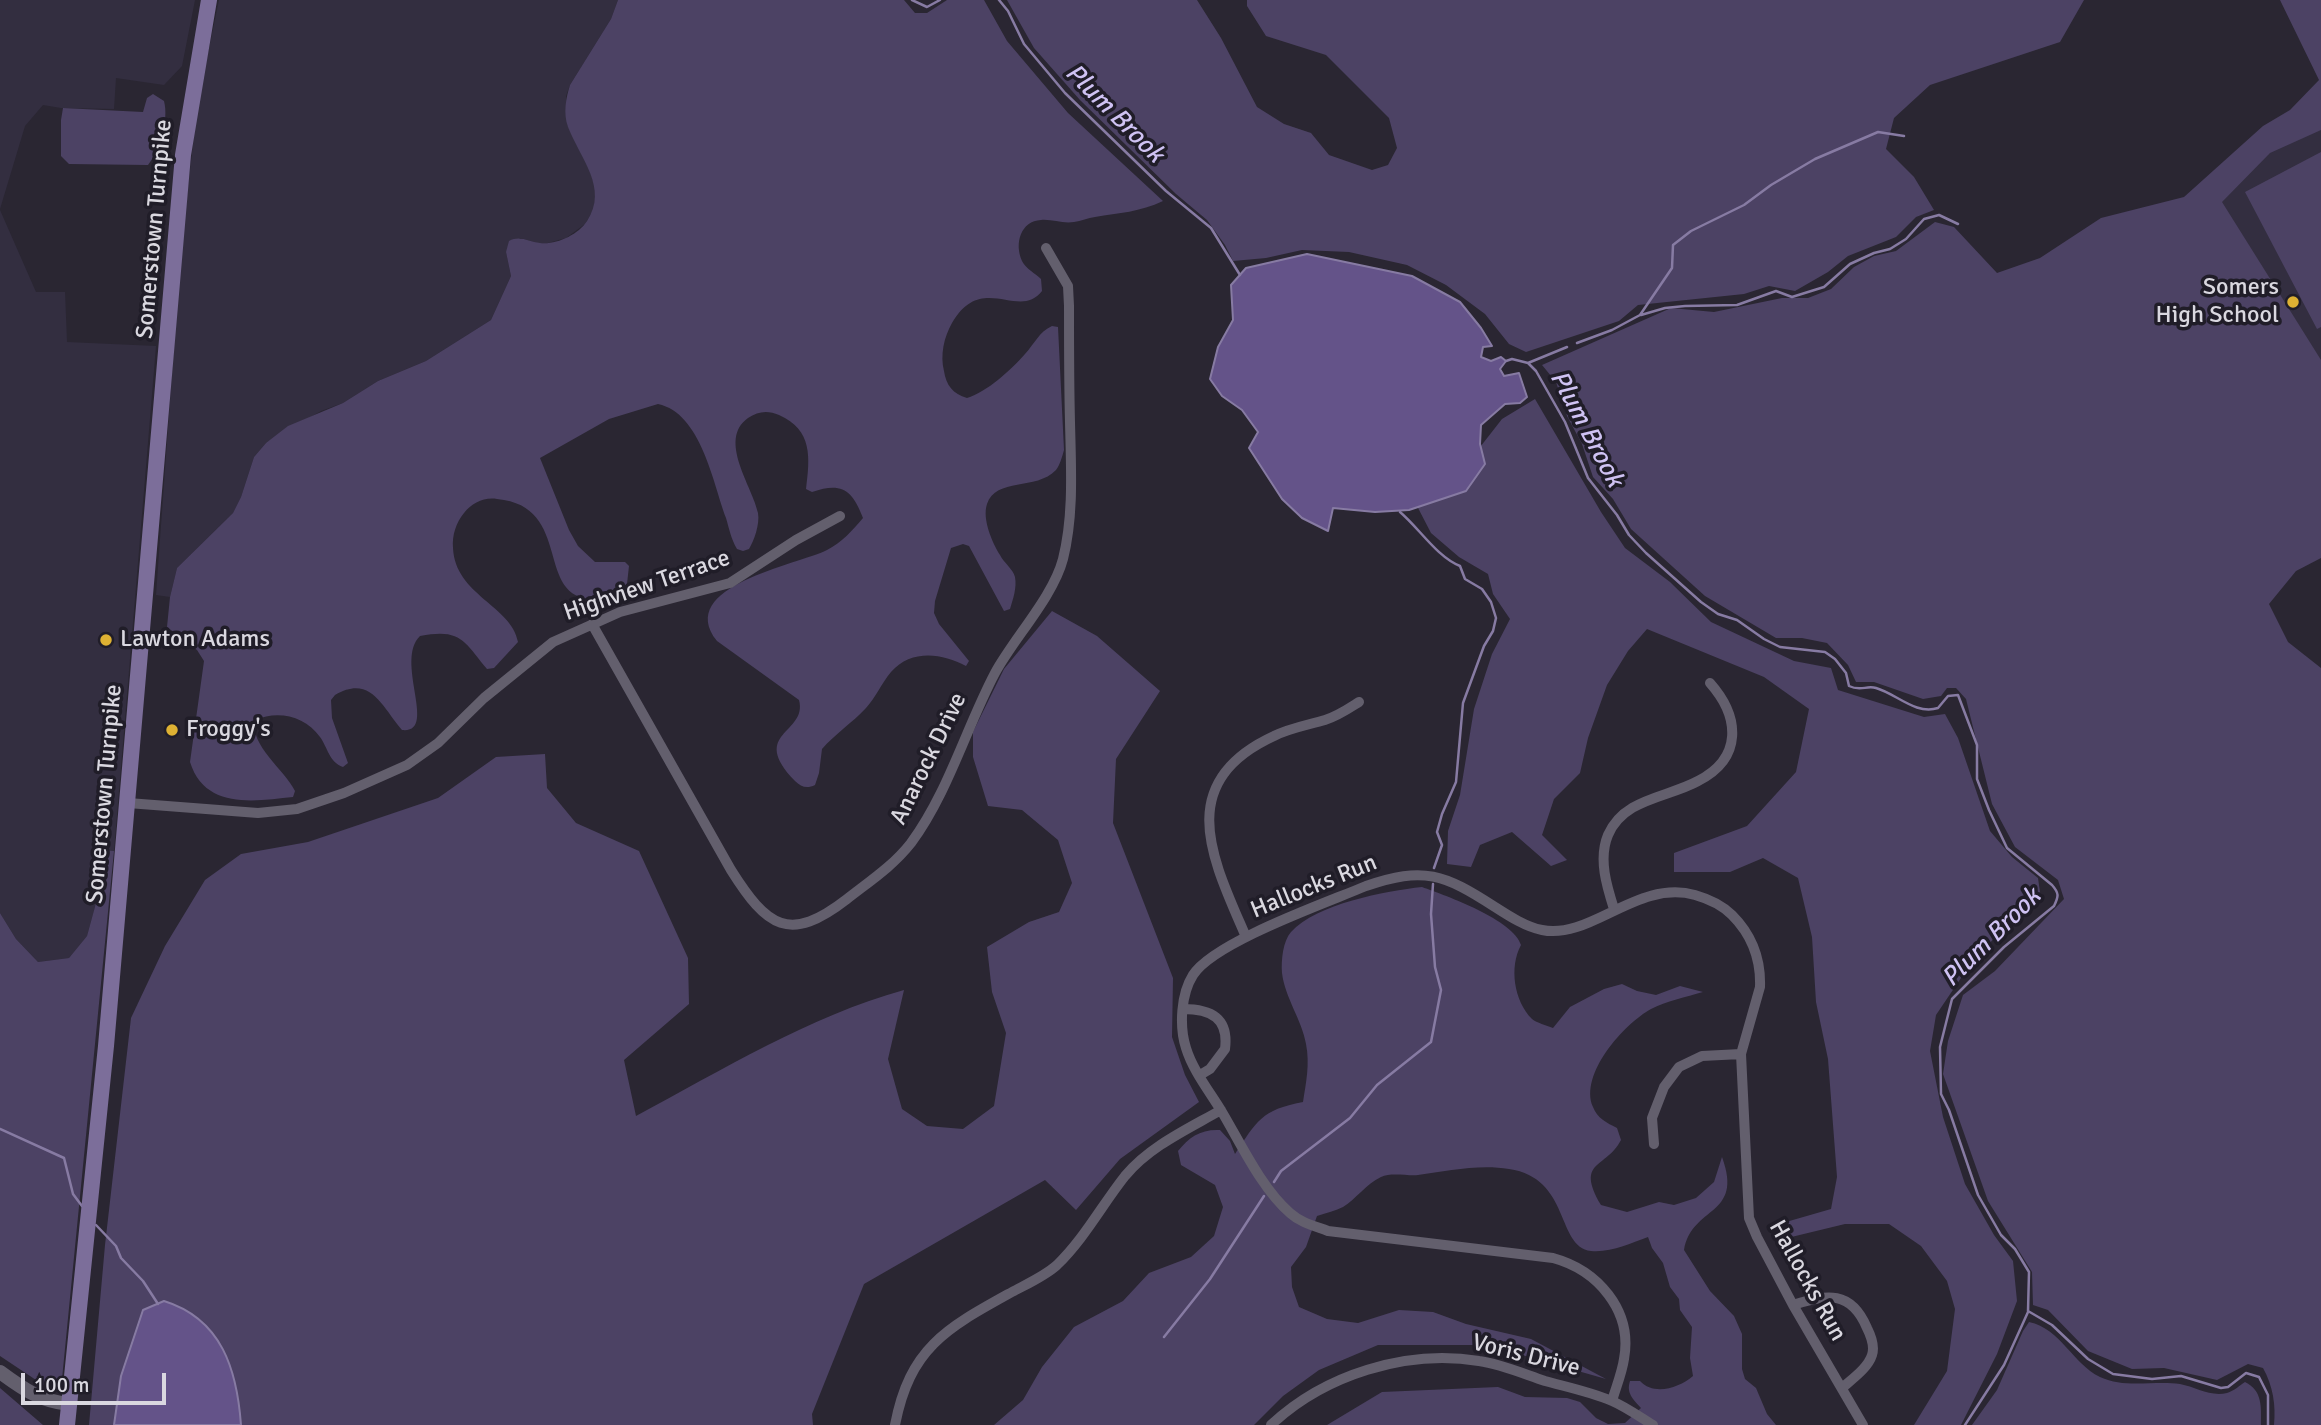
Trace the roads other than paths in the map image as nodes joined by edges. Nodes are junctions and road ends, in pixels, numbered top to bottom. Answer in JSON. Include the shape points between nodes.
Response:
{"nodes":[{"id":1,"x":209,"y":0,"type":"edge"},
{"id":2,"x":1046,"y":248,"type":"dead end"},
{"id":3,"x":840,"y":516,"type":"dead end"},
{"id":4,"x":592,"y":624,"type":"junction"},
{"id":5,"x":1710,"y":683,"type":"dead end"},
{"id":6,"x":1359,"y":702,"type":"dead end"},
{"id":7,"x":128,"y":803,"type":"junction"},
{"id":8,"x":1615,"y":909,"type":"junction"},
{"id":9,"x":1246,"y":937,"type":"junction"},
{"id":10,"x":1183,"y":1009,"type":"junction"},
{"id":11,"x":1741,"y":1055,"type":"junction"},
{"id":12,"x":1200,"y":1075,"type":"junction"},
{"id":13,"x":1221,"y":1110,"type":"junction"},
{"id":14,"x":1654,"y":1144,"type":"dead end"},
{"id":15,"x":1793,"y":1305,"type":"junction"},
{"id":16,"x":0,"y":1372,"type":"edge"},
{"id":17,"x":1842,"y":1388,"type":"junction"},
{"id":18,"x":1612,"y":1401,"type":"junction"},
{"id":19,"x":69,"y":1404,"type":"junction"},
{"id":20,"x":66,"y":1425,"type":"edge"},
{"id":21,"x":895,"y":1425,"type":"edge"},
{"id":22,"x":1271,"y":1425,"type":"edge"},
{"id":23,"x":1653,"y":1425,"type":"edge"},
{"id":24,"x":1863,"y":1425,"type":"edge"}],
"edges":[{"from":1,"to":7,"type":"main road","name":"Somerstown Turnpike","via":[[183,155]]},
{"from":2,"to":4,"type":"street","name":"Anarock Drive","via":[[1068,286],[1071,485],[1062,562],[996,671],[934,804],[911,843],[883,873],[815,920],[787,926],[764,914],[731,870]]},
{"from":3,"to":4,"type":"street","name":"Highview Terrace","via":[[730,583],[620,612]]},
{"from":4,"to":7,"type":"street","name":"Highview Terrace","via":[[553,642],[532,658],[407,765],[344,793],[297,809],[258,813]]},
{"from":5,"to":8,"type":"street","via":[[1724,699],[1733,721],[1727,754],[1707,776],[1627,811],[1613,827],[1604,859]]},
{"from":6,"to":9,"type":"street","via":[[1253,747],[1224,774],[1216,790],[1208,821],[1212,853]]},
{"from":7,"to":19,"type":"main road","name":"Somerstown Turnpike"},
{"from":8,"to":9,"type":"street","name":"Hallocks Run","via":[[1592,921],[1544,931],[1441,878],[1419,874],[1366,886]]},
{"from":8,"to":11,"type":"street","name":"Hallocks Run","via":[[1657,894],[1689,893],[1713,901],[1737,920],[1756,952],[1760,977]]},
{"from":9,"to":10,"type":"street","name":"Hallocks Run","via":[[1200,966],[1188,986]]},
{"from":10,"to":12,"type":"street","name":"Hallocks Run","via":[[1186,1047]]},
{"from":10,"to":12,"type":"street","via":[[1215,1015],[1224,1030],[1225,1049]]},
{"from":11,"to":14,"type":"street","via":[[1702,1056],[1679,1067],[1664,1087],[1652,1118]]},
{"from":11,"to":15,"type":"street","name":"Hallocks Run","via":[[1749,1218]]},
{"from":12,"to":13,"type":"street","name":"Hallocks Run"},
{"from":13,"to":18,"type":"street","name":"Hallocks Run","via":[[1272,1193],[1306,1224],[1328,1231],[1553,1258],[1594,1278],[1610,1294],[1625,1332],[1625,1357]]},
{"from":13,"to":21,"type":"street","via":[[1149,1152],[1056,1267],[940,1337],[920,1357]]},
{"from":15,"to":17,"type":"street","name":"Hallocks Run"},
{"from":15,"to":17,"type":"street","via":[[1833,1297],[1860,1313],[1873,1345],[1872,1355]]},
{"from":16,"to":19,"type":"main road","via":[[29,1394]]},
{"from":17,"to":24,"type":"street","name":"Hallocks Run"},
{"from":18,"to":22,"type":"street","name":"Voris Drive","via":[[1479,1361],[1420,1360],[1350,1376],[1304,1399]]},
{"from":18,"to":23,"type":"street","name":"Voris Drive"},
{"from":19,"to":20,"type":"main road","name":"Somerstown Turnpike"}]}
